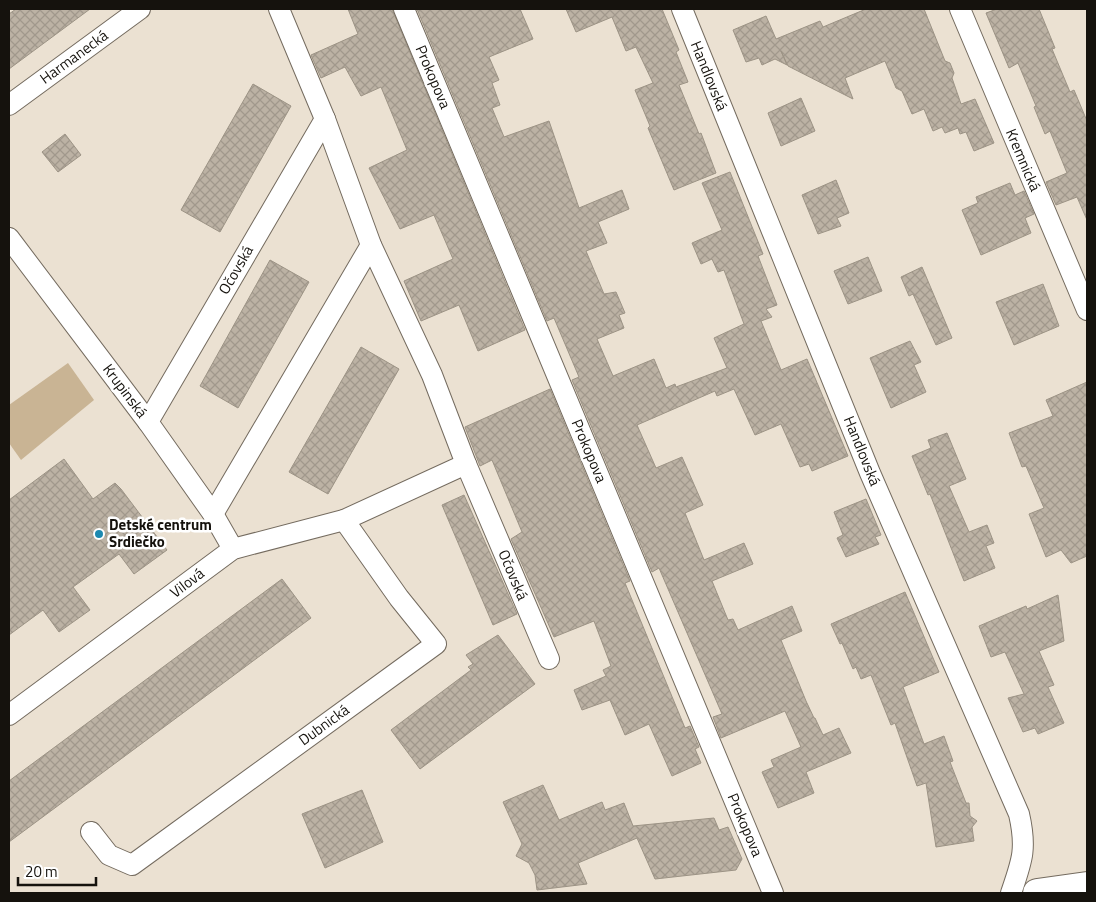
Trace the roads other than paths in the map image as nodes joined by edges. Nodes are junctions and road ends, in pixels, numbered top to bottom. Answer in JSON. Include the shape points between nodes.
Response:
{"nodes":[{"id":1,"x":140,"y":9,"type":"edge"},
{"id":2,"x":279,"y":9,"type":"edge"},
{"id":3,"x":404,"y":9,"type":"edge"},
{"id":4,"x":682,"y":9,"type":"edge"},
{"id":5,"x":960,"y":9,"type":"edge"},
{"id":6,"x":9,"y":105,"type":"edge"},
{"id":7,"x":325,"y":119,"type":"junction"},
{"id":8,"x":9,"y":238,"type":"edge"},
{"id":9,"x":371,"y":245,"type":"junction"},
{"id":10,"x":1087,"y":310,"type":"edge"},
{"id":11,"x":148,"y":422,"type":"junction"},
{"id":12,"x":466,"y":464,"type":"junction"},
{"id":13,"x":213,"y":514,"type":"junction"},
{"id":14,"x":344,"y":520,"type":"junction"},
{"id":15,"x":233,"y":549,"type":"junction"},
{"id":16,"x":549,"y":659,"type":"dead end"},
{"id":17,"x":9,"y":715,"type":"edge"},
{"id":18,"x":91,"y":832,"type":"dead end"},
{"id":19,"x":1087,"y":886,"type":"edge"},
{"id":20,"x":773,"y":893,"type":"edge"},
{"id":21,"x":1011,"y":893,"type":"edge"},
{"id":22,"x":1037,"y":893,"type":"edge"}],
"edges":[{"from":1,"to":6,"type":"street","name":"Harmanecká"},
{"from":2,"to":7,"type":"street","name":"Očovská"},
{"from":3,"to":20,"type":"street","name":"Prokopova"},
{"from":4,"to":21,"type":"street","name":"Handlovská","via":[[870,473],[1019,814],[1024,834],[1023,858]]},
{"from":5,"to":10,"type":"street","name":"Kremnická"},
{"from":7,"to":9,"type":"street","name":"Očovská"},
{"from":7,"to":11,"type":"street","name":"Očovská"},
{"from":8,"to":11,"type":"street","name":"Krupinská"},
{"from":9,"to":12,"type":"street","name":"Očovská","via":[[432,375]]},
{"from":9,"to":13,"type":"street"},
{"from":11,"to":13,"type":"street","name":"Krupinská"},
{"from":12,"to":14,"type":"street","name":"Vilová"},
{"from":12,"to":16,"type":"street","name":"Očovská"},
{"from":13,"to":15,"type":"street","name":"Krupinská"},
{"from":14,"to":15,"type":"street","name":"Vilová"},
{"from":14,"to":18,"type":"street","name":"Dubnická","via":[[436,644],[132,865],[109,855]]},
{"from":15,"to":17,"type":"street","name":"Vilová"},
{"from":19,"to":22,"type":"street"}]}
